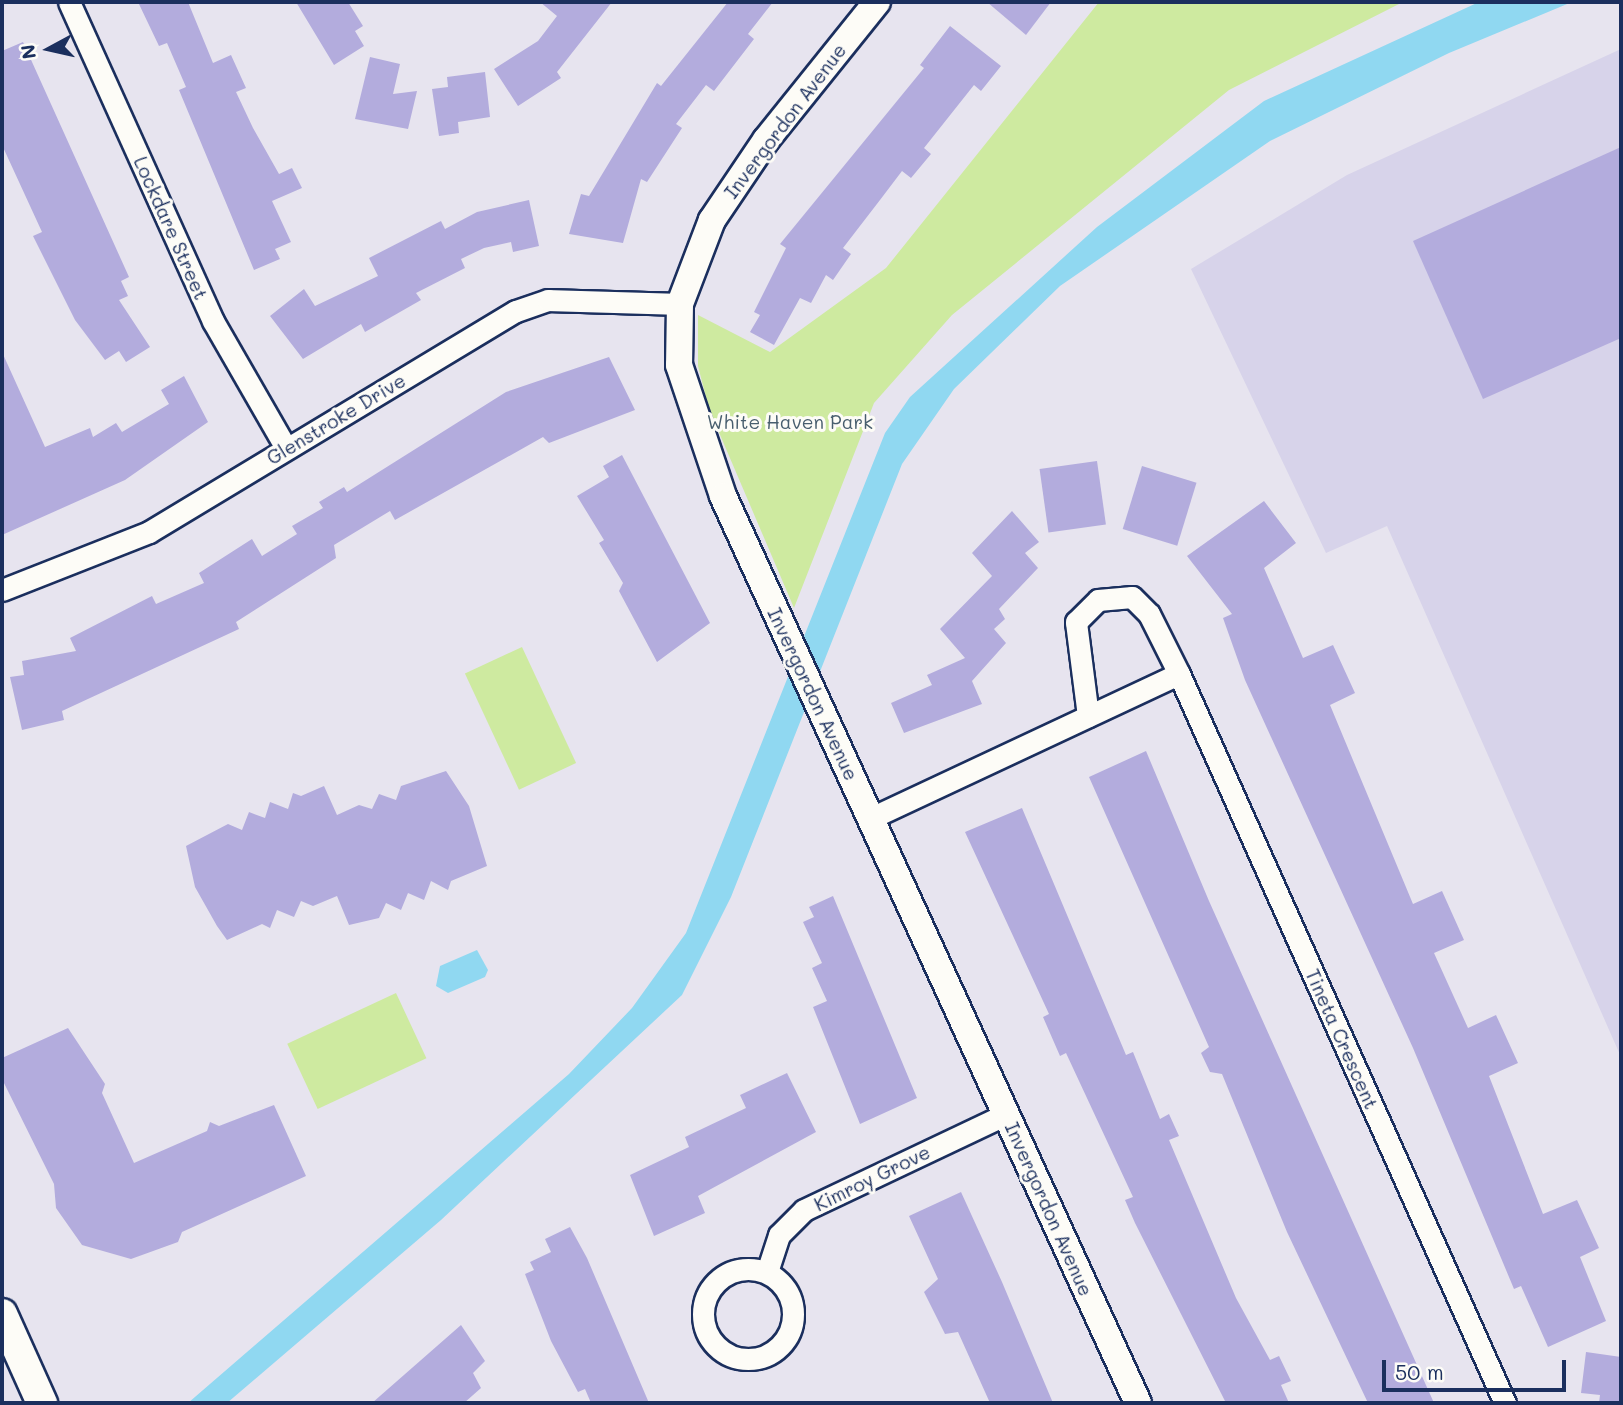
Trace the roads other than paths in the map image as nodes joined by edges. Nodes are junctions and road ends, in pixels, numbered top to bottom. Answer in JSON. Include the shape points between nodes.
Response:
{"nodes":[{"id":1,"x":69,"y":2,"type":"edge"},
{"id":2,"x":877,"y":2,"type":"edge"},
{"id":3,"x":680,"y":304,"type":"junction"},
{"id":4,"x":286,"y":448,"type":"junction"},
{"id":5,"x":2,"y":590,"type":"edge"},
{"id":6,"x":1179,"y":674,"type":"junction"},
{"id":7,"x":1088,"y":716,"type":"junction"},
{"id":8,"x":872,"y":818,"type":"junction"},
{"id":9,"x":1006,"y":1114,"type":"junction"},
{"id":10,"x":767,"y":1272,"type":"junction"},
{"id":11,"x":2,"y":1314,"type":"edge"},
{"id":12,"x":42,"y":1403,"type":"edge"},
{"id":13,"x":1138,"y":1403,"type":"edge"},
{"id":14,"x":1505,"y":1403,"type":"edge"}],
"edges":[{"from":1,"to":4,"type":"street","name":"Lockdare Street","via":[[213,321]]},
{"from":2,"to":3,"type":"street","name":"Invergordon Avenue","via":[[728,197],[697,248]]},
{"from":3,"to":4,"type":"street","name":"Glenstroke Drive","via":[[548,300],[516,311]]},
{"from":3,"to":8,"type":"street","name":"Invergordon Avenue","via":[[679,365],[686,398],[786,638]]},
{"from":4,"to":5,"type":"street","name":"Glenstroke Drive","via":[[149,532]]},
{"from":6,"to":7,"type":"street"},
{"from":6,"to":7,"type":"street","name":"Tineta Crescent","via":[[1149,614],[1132,597],[1098,600],[1076,622]]},
{"from":6,"to":14,"type":"street","name":"Tineta Crescent"},
{"from":7,"to":8,"type":"street"},
{"from":8,"to":9,"type":"street","name":"Invergordon Avenue"},
{"from":9,"to":10,"type":"street","name":"Kimroy Grove","via":[[804,1210],[779,1235]]},
{"from":9,"to":13,"type":"street","name":"Invergordon Avenue"},
{"from":10,"to":10,"type":"street","via":[[736,1270],[710,1288],[702,1318],[706,1333],[727,1354],[755,1359],[789,1334],[793,1305]]},
{"from":11,"to":12,"type":"main road"}]}
